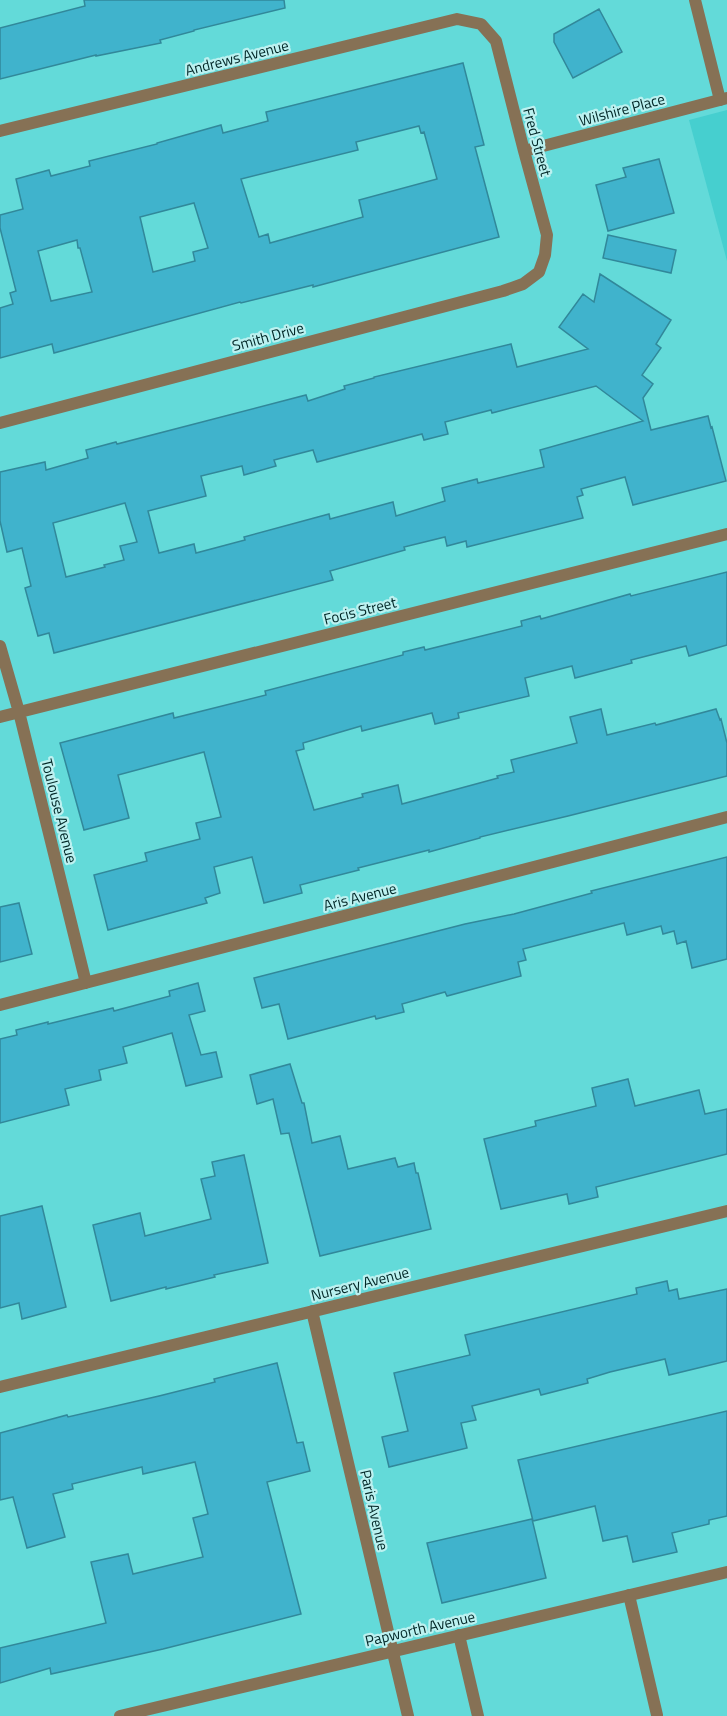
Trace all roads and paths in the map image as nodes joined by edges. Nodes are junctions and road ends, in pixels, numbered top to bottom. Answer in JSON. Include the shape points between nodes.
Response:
{"nodes":[{"id":1,"x":695,"y":0,"type":"edge"},
{"id":2,"x":481,"y":24,"type":"joint"},
{"id":3,"x":723,"y":99,"type":"edge"},
{"id":4,"x":0,"y":131,"type":"edge"},
{"id":5,"x":524,"y":151,"type":"junction"},
{"id":6,"x":539,"y":272,"type":"joint"},
{"id":7,"x":0,"y":423,"type":"edge"},
{"id":8,"x":727,"y":534,"type":"edge"},
{"id":9,"x":0,"y":646,"type":"edge"},
{"id":10,"x":19,"y":712,"type":"junction"},
{"id":11,"x":0,"y":717,"type":"edge"},
{"id":12,"x":727,"y":818,"type":"edge"},
{"id":13,"x":86,"y":983,"type":"junction"},
{"id":14,"x":0,"y":1005,"type":"edge"},
{"id":15,"x":727,"y":1211,"type":"edge"},
{"id":16,"x":312,"y":1311,"type":"junction"},
{"id":17,"x":0,"y":1387,"type":"edge"},
{"id":18,"x":727,"y":1572,"type":"edge"},
{"id":19,"x":629,"y":1595,"type":"junction"},
{"id":20,"x":459,"y":1635,"type":"junction"},
{"id":21,"x":392,"y":1651,"type":"junction"},
{"id":22,"x":657,"y":1715,"type":"edge"},
{"id":23,"x":120,"y":1716,"type":"edge"},
{"id":24,"x":408,"y":1716,"type":"edge"},
{"id":25,"x":478,"y":1716,"type":"edge"}],
"edges":[{"from":1,"to":3,"type":"street"},
{"from":2,"to":4,"type":"street","name":"Andrews Avenue","via":[[457,19]]},
{"from":2,"to":5,"type":"street","name":"Fred Street","via":[[496,41]]},
{"from":3,"to":5,"type":"street","name":"Wilshire Place"},
{"from":5,"to":6,"type":"street","name":"Fred Street","via":[[547,235]]},
{"from":6,"to":7,"type":"street","name":"Smith Drive","via":[[523,284],[503,291]]},
{"from":8,"to":10,"type":"street","name":"Focis Street"},
{"from":9,"to":10,"type":"street","name":"Toulouse Avenue"},
{"from":10,"to":11,"type":"street","name":"Focis Street"},
{"from":10,"to":13,"type":"street","name":"Toulouse Avenue"},
{"from":12,"to":13,"type":"street","name":"Aris Avenue"},
{"from":13,"to":14,"type":"street","name":"Aris Avenue"},
{"from":15,"to":16,"type":"street","name":"Nursery Avenue"},
{"from":16,"to":17,"type":"street","name":"Nursery Avenue"},
{"from":16,"to":21,"type":"street","name":"Paris Avenue"},
{"from":18,"to":19,"type":"street","name":"Papworth Avenue"},
{"from":19,"to":20,"type":"street","name":"Papworth Avenue"},
{"from":19,"to":22,"type":"street"},
{"from":20,"to":21,"type":"street","name":"Papworth Avenue"},
{"from":20,"to":25,"type":"street"},
{"from":21,"to":23,"type":"street","name":"Papworth Avenue"},
{"from":21,"to":24,"type":"street","name":"Paris Avenue"}]}
